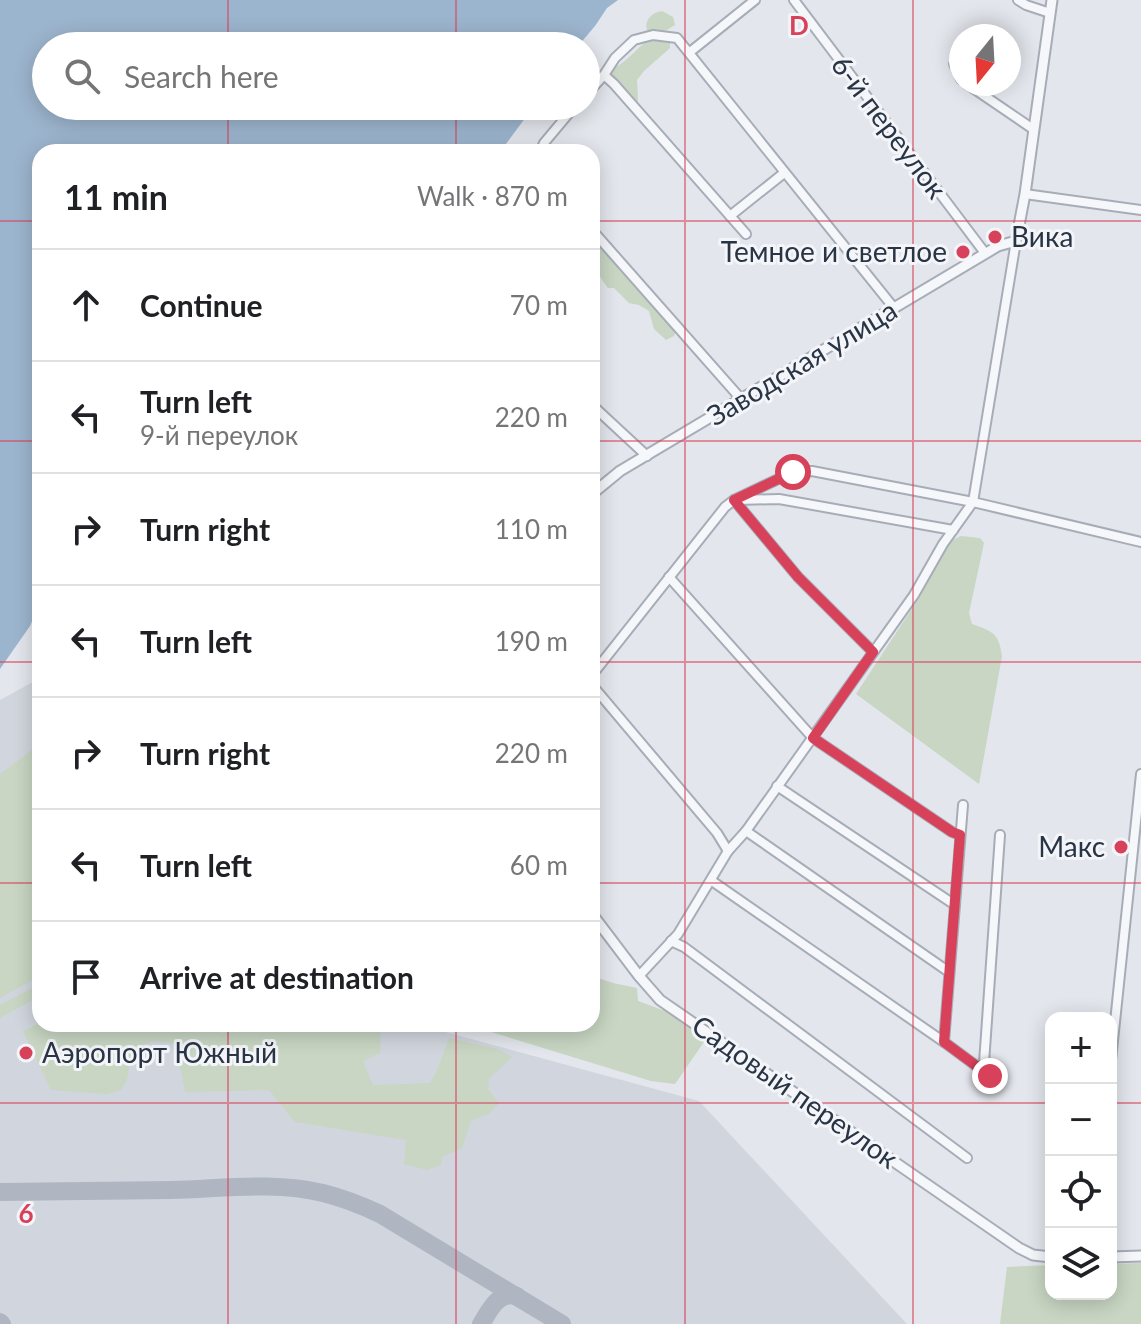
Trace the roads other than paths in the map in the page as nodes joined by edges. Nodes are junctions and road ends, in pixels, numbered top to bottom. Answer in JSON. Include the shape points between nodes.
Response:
{"nodes":[{"id":1,"x":755,"y":0,"type":"edge"},
{"id":2,"x":794,"y":0,"type":"edge"},
{"id":3,"x":1018,"y":0,"type":"edge"},
{"id":4,"x":1052,"y":0,"type":"edge"},
{"id":5,"x":1050,"y":13,"type":"junction"},
{"id":6,"x":690,"y":52,"type":"junction"},
{"id":7,"x":604,"y":75,"type":"junction"},
{"id":8,"x":600,"y":79,"type":"edge"},
{"id":9,"x":985,"y":96,"type":"edge"},
{"id":10,"x":563,"y":120,"type":"edge"},
{"id":11,"x":1033,"y":129,"type":"junction"},
{"id":12,"x":544,"y":144,"type":"edge"},
{"id":13,"x":784,"y":173,"type":"junction"},
{"id":14,"x":1025,"y":194,"type":"junction"},
{"id":15,"x":1141,"y":210,"type":"edge"},
{"id":16,"x":730,"y":216,"type":"junction"},
{"id":17,"x":746,"y":234,"type":"dead end"},
{"id":18,"x":600,"y":239,"type":"edge"},
{"id":19,"x":1016,"y":241,"type":"junction"},
{"id":20,"x":985,"y":253,"type":"junction"},
{"id":21,"x":894,"y":308,"type":"junction"},
{"id":22,"x":742,"y":400,"type":"junction"},
{"id":23,"x":600,"y":412,"type":"edge"},
{"id":24,"x":647,"y":456,"type":"junction"},
{"id":25,"x":600,"y":487,"type":"edge"},
{"id":26,"x":734,"y":500,"type":"junction"},
{"id":27,"x":973,"y":502,"type":"junction"},
{"id":28,"x":953,"y":530,"type":"junction"},
{"id":29,"x":1141,"y":542,"type":"edge"},
{"id":30,"x":669,"y":577,"type":"junction"},
{"id":31,"x":873,"y":652,"type":"junction"},
{"id":32,"x":600,"y":665,"type":"edge"},
{"id":33,"x":600,"y":694,"type":"edge"},
{"id":34,"x":813,"y":738,"type":"junction"},
{"id":35,"x":1141,"y":774,"type":"edge"},
{"id":36,"x":777,"y":786,"type":"junction"},
{"id":37,"x":963,"y":805,"type":"dead end"},
{"id":38,"x":746,"y":831,"type":"junction"},
{"id":39,"x":960,"y":835,"type":"junction"},
{"id":40,"x":1000,"y":835,"type":"dead end"},
{"id":41,"x":728,"y":851,"type":"junction"},
{"id":42,"x":1137,"y":852,"type":"edge"},
{"id":43,"x":712,"y":881,"type":"junction"},
{"id":44,"x":955,"y":905,"type":"junction"},
{"id":45,"x":600,"y":925,"type":"edge"},
{"id":46,"x":671,"y":941,"type":"junction"},
{"id":47,"x":949,"y":972,"type":"junction"},
{"id":48,"x":639,"y":976,"type":"junction"},
{"id":49,"x":1117,"y":1012,"type":"edge"},
{"id":50,"x":944,"y":1042,"type":"junction"},
{"id":51,"x":981,"y":1069,"type":"junction"},
{"id":52,"x":990,"y":1076,"type":"dead end"},
{"id":53,"x":967,"y":1158,"type":"dead end"},
{"id":54,"x":1045,"y":1256,"type":"edge"},
{"id":55,"x":1141,"y":1256,"type":"edge"},
{"id":56,"x":1117,"y":1257,"type":"edge"}],
"edges":[{"from":1,"to":6,"type":"street"},
{"from":2,"to":20,"type":"street","name":"6-й переулок"},
{"from":3,"to":5,"type":"street"},
{"from":4,"to":5,"type":"street"},
{"from":5,"to":11,"type":"street"},
{"from":6,"to":7,"type":"street","via":[[677,38],[653,35],[634,40]]},
{"from":6,"to":13,"type":"street"},
{"from":7,"to":8,"type":"street"},
{"from":7,"to":16,"type":"street"},
{"from":9,"to":11,"type":"street"},
{"from":10,"to":12,"type":"street"},
{"from":11,"to":14,"type":"street"},
{"from":13,"to":16,"type":"street"},
{"from":13,"to":21,"type":"street"},
{"from":14,"to":15,"type":"street"},
{"from":14,"to":19,"type":"street"},
{"from":16,"to":17,"type":"street"},
{"from":18,"to":22,"type":"street"},
{"from":19,"to":20,"type":"street","name":"Заводская улица"},
{"from":19,"to":27,"type":"street"},
{"from":20,"to":21,"type":"street","name":"Заводская улица"},
{"from":21,"to":22,"type":"street","name":"Заводская улица"},
{"from":22,"to":24,"type":"street","name":"Заводская улица"},
{"from":23,"to":24,"type":"street"},
{"from":24,"to":25,"type":"street","name":"Заводская улица"},
{"from":26,"to":27,"type":"street","via":[[793,472],[812,471]]},
{"from":26,"to":28,"type":"street","via":[[779,499]]},
{"from":26,"to":30,"type":"street"},
{"from":26,"to":31,"type":"street","via":[[798,577]]},
{"from":27,"to":28,"type":"street"},
{"from":27,"to":29,"type":"street"},
{"from":28,"to":31,"type":"street"},
{"from":30,"to":32,"type":"street"},
{"from":30,"to":34,"type":"street"},
{"from":31,"to":34,"type":"street"},
{"from":33,"to":41,"type":"street"},
{"from":34,"to":36,"type":"street"},
{"from":34,"to":39,"type":"street"},
{"from":35,"to":42,"type":"street"},
{"from":36,"to":38,"type":"street"},
{"from":36,"to":44,"type":"street"},
{"from":37,"to":39,"type":"street"},
{"from":38,"to":41,"type":"street"},
{"from":38,"to":47,"type":"street"},
{"from":39,"to":44,"type":"street"},
{"from":40,"to":51,"type":"street"},
{"from":41,"to":43,"type":"street"},
{"from":42,"to":49,"type":"street"},
{"from":43,"to":46,"type":"street"},
{"from":43,"to":50,"type":"street"},
{"from":44,"to":47,"type":"street"},
{"from":45,"to":48,"type":"street","name":"Садовый переулок"},
{"from":46,"to":48,"type":"street"},
{"from":46,"to":53,"type":"street"},
{"from":47,"to":50,"type":"street"},
{"from":48,"to":54,"type":"street","name":"Садовый переулок","via":[[660,1000],[1019,1248]]},
{"from":50,"to":51,"type":"street"},
{"from":51,"to":52,"type":"street"},
{"from":55,"to":56,"type":"street"}]}
